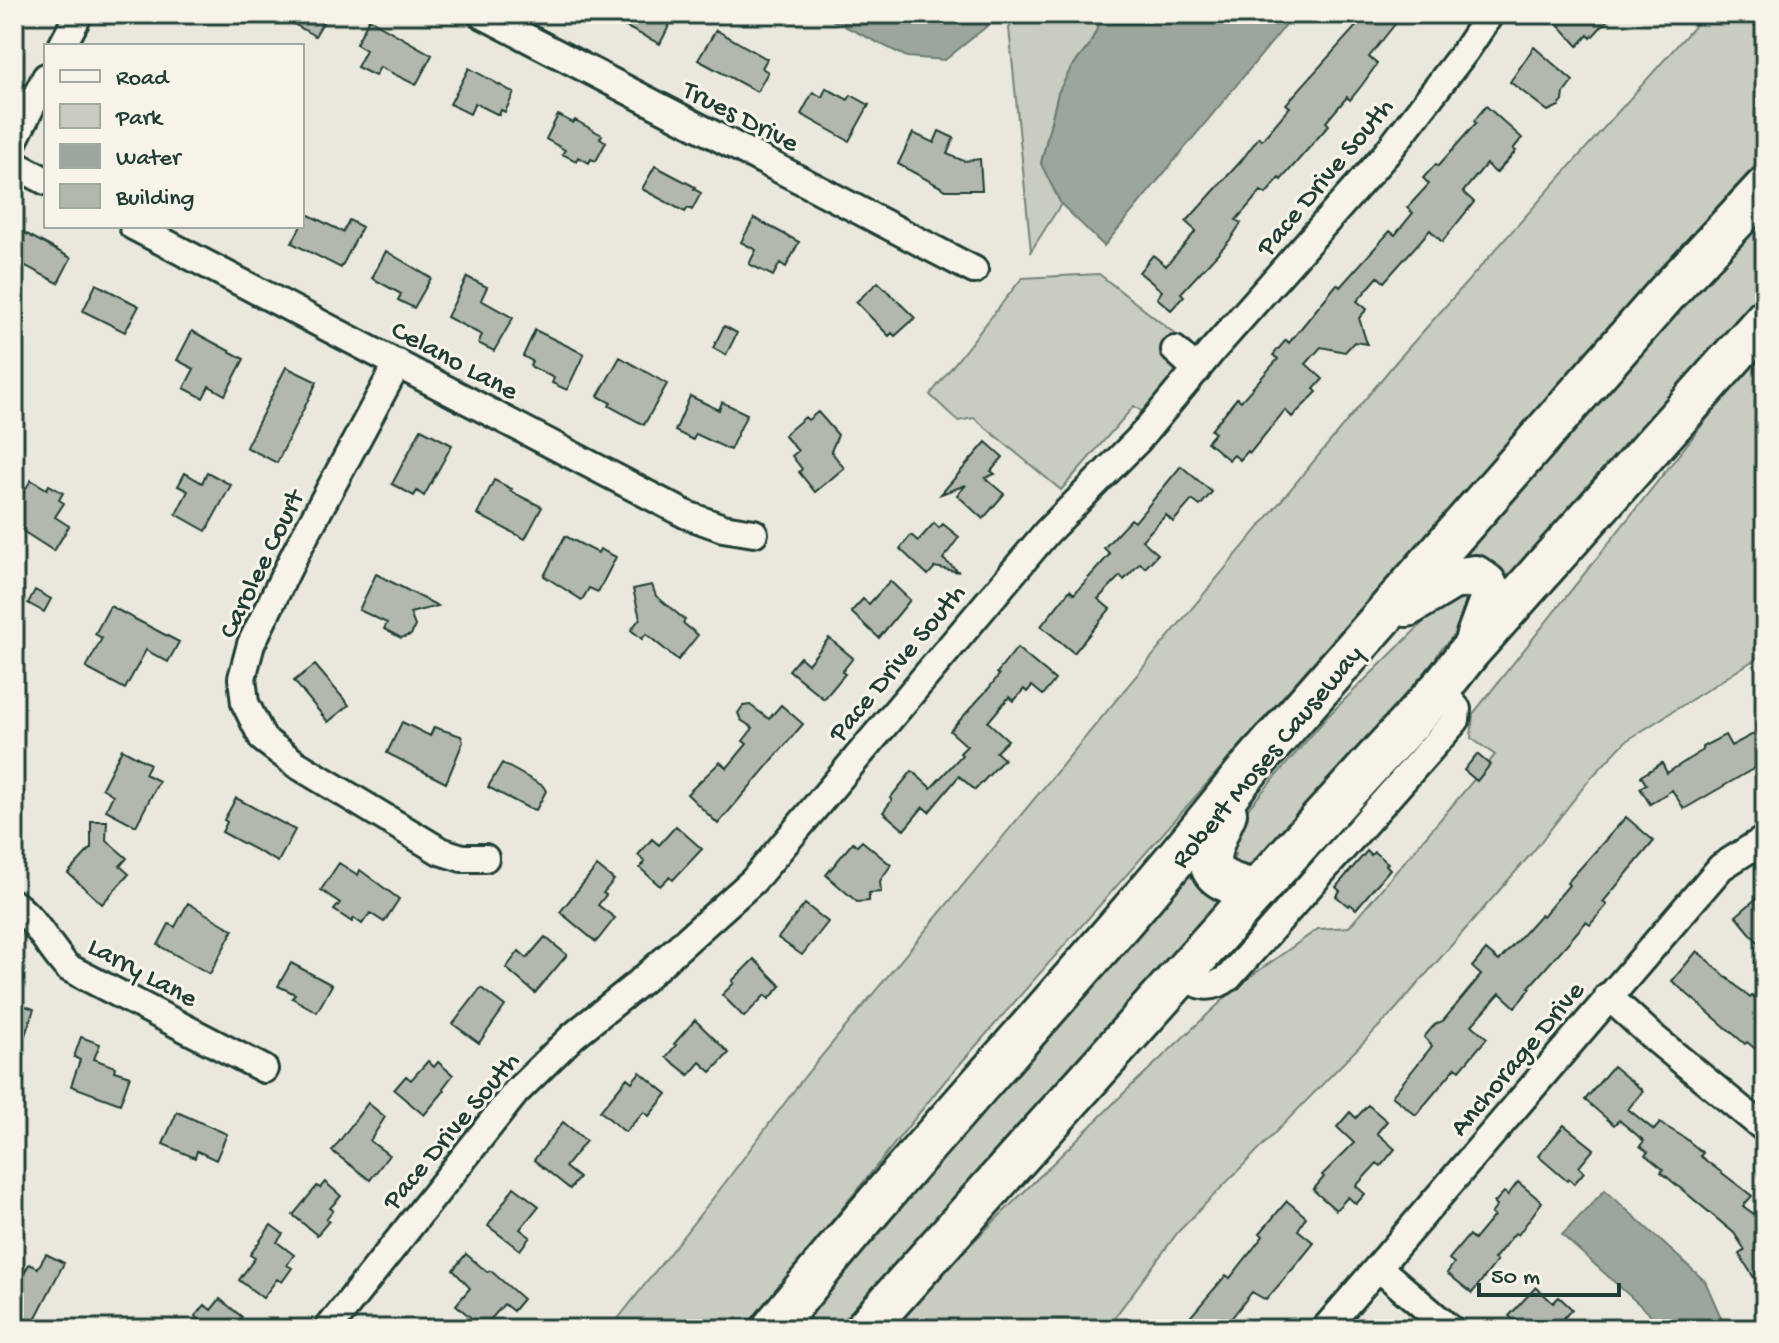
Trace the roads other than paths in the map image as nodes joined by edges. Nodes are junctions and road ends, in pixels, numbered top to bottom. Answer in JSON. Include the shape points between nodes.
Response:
{"nodes":[{"id":1,"x":79,"y":14,"type":"edge"},
{"id":2,"x":481,"y":14,"type":"edge"},
{"id":3,"x":1490,"y":14,"type":"edge"},
{"id":4,"x":63,"y":44,"type":"edge"},
{"id":5,"x":44,"y":81,"type":"edge"},
{"id":6,"x":14,"y":140,"type":"edge"},
{"id":7,"x":14,"y":164,"type":"edge"},
{"id":8,"x":44,"y":180,"type":"edge"},
{"id":9,"x":1765,"y":188,"type":"edge"},
{"id":10,"x":137,"y":228,"type":"edge"},
{"id":11,"x":974,"y":270,"type":"dead end"},
{"id":12,"x":1765,"y":320,"type":"edge"},
{"id":13,"x":1175,"y":350,"type":"dead end"},
{"id":14,"x":398,"y":363,"type":"junction"},
{"id":15,"x":1197,"y":370,"type":"junction"},
{"id":16,"x":754,"y":533,"type":"dead end"},
{"id":17,"x":1376,"y":625,"type":"junction"},
{"id":18,"x":1469,"y":652,"type":"junction"},
{"id":19,"x":1440,"y":689,"type":"junction"},
{"id":20,"x":1243,"y":776,"type":"junction"},
{"id":21,"x":1765,"y":839,"type":"edge"},
{"id":22,"x":485,"y":858,"type":"dead end"},
{"id":23,"x":1257,"y":890,"type":"junction"},
{"id":24,"x":14,"y":904,"type":"edge"},
{"id":25,"x":1181,"y":976,"type":"junction"},
{"id":26,"x":1608,"y":996,"type":"junction"},
{"id":27,"x":264,"y":1069,"type":"dead end"},
{"id":28,"x":1765,"y":1129,"type":"edge"},
{"id":29,"x":1379,"y":1268,"type":"junction"},
{"id":30,"x":328,"y":1329,"type":"edge"},
{"id":31,"x":772,"y":1329,"type":"edge"},
{"id":32,"x":865,"y":1329,"type":"edge"},
{"id":33,"x":1325,"y":1329,"type":"edge"},
{"id":34,"x":1450,"y":1329,"type":"edge"}],
"edges":[{"from":1,"to":4,"type":"street"},
{"from":2,"to":11,"type":"street","name":"Trues Drive"},
{"from":3,"to":15,"type":"street","name":"Pace Drive South","via":[[1386,154]]},
{"from":5,"to":6,"type":"street"},
{"from":7,"to":8,"type":"street"},
{"from":9,"to":17,"type":"highway","name":"Robert Moses Causeway"},
{"from":10,"to":14,"type":"street","name":"Celano Lane"},
{"from":12,"to":18,"type":"highway"},
{"from":13,"to":15,"type":"street"},
{"from":14,"to":16,"type":"street","name":"Celano Lane","via":[[687,515]]},
{"from":14,"to":22,"type":"street","name":"Carolee Court","via":[[251,644],[242,678],[245,703],[263,739],[296,764],[440,851]]},
{"from":15,"to":30,"type":"street","name":"Pace Drive South","via":[[1138,440],[1047,532],[753,881],[516,1092]]},
{"from":17,"to":18,"type":"highway","via":[[1452,579],[1475,576],[1491,597]]},
{"from":17,"to":20,"type":"highway","name":"Robert Moses Causeway"},
{"from":18,"to":19,"type":"highway"},
{"from":19,"to":23,"type":"highway"},
{"from":19,"to":25,"type":"street","via":[[1457,709],[1456,720],[1269,933],[1219,985],[1201,987]]},
{"from":20,"to":23,"type":"highway","via":[[1209,857],[1221,878]]},
{"from":20,"to":31,"type":"highway","name":"Robert Moses Causeway"},
{"from":21,"to":26,"type":"street","name":"Anchorage Drive","via":[[1721,867]]},
{"from":23,"to":25,"type":"highway"},
{"from":24,"to":27,"type":"street","name":"Larry Lane","via":[[30,916],[67,967]]},
{"from":25,"to":32,"type":"highway"},
{"from":26,"to":28,"type":"street"},
{"from":26,"to":29,"type":"street","name":"Anchorage Drive"},
{"from":29,"to":33,"type":"street","name":"Anchorage Drive"},
{"from":29,"to":34,"type":"street"}]}
